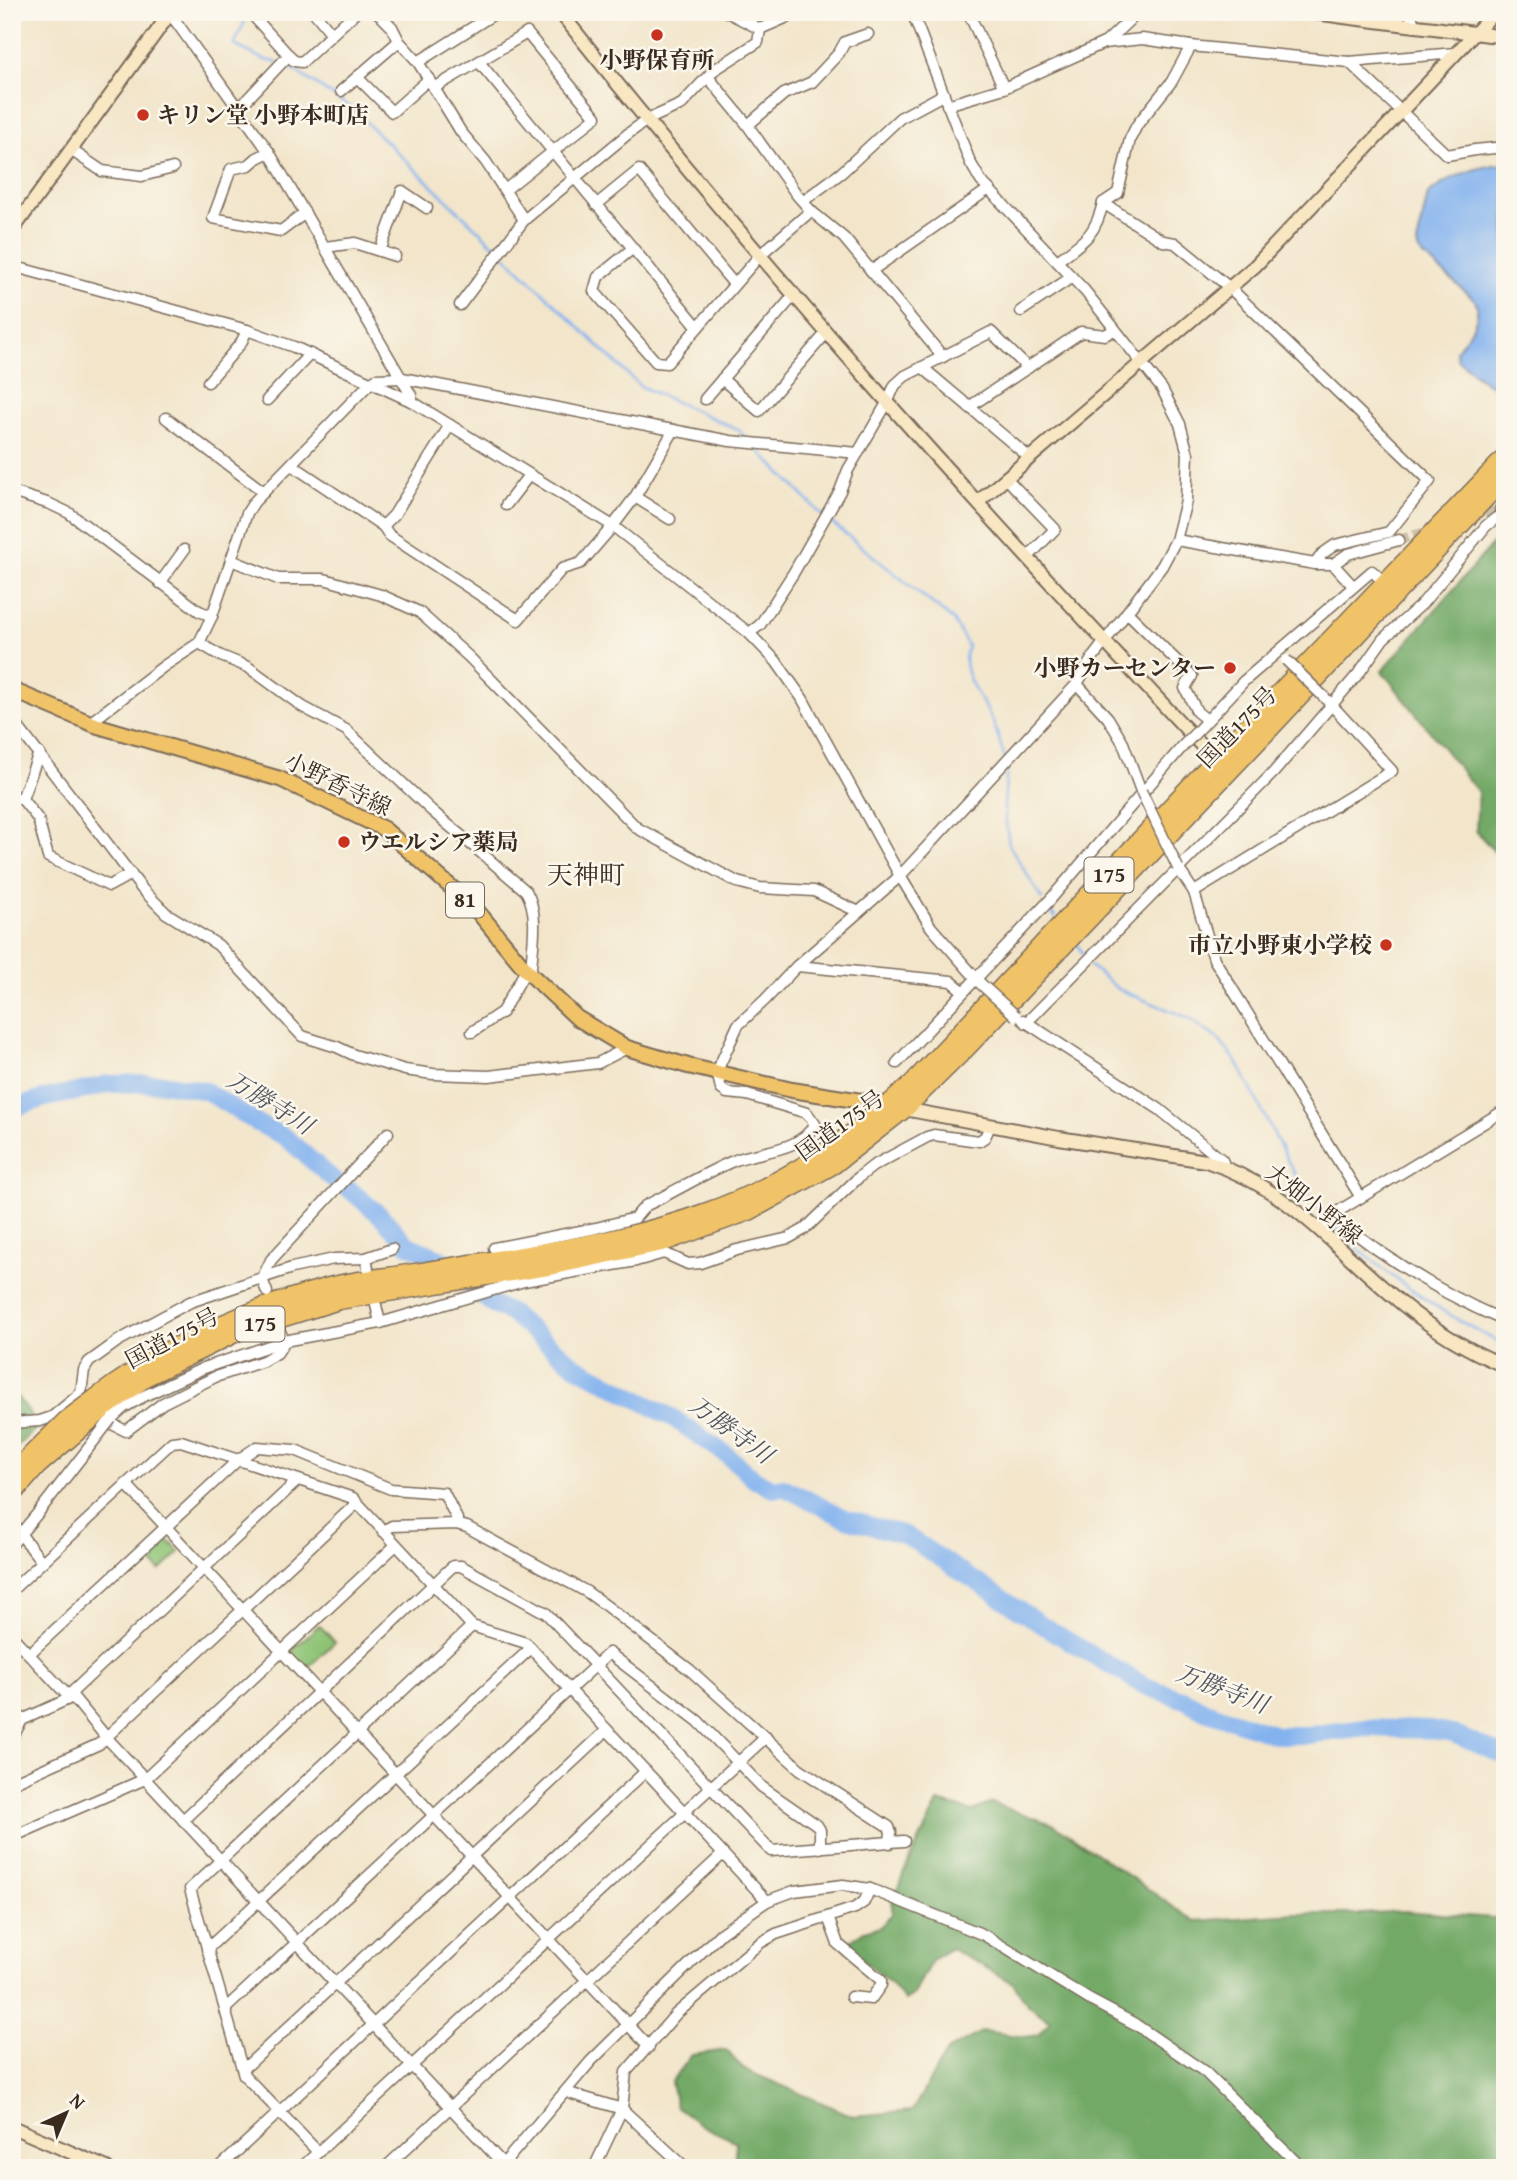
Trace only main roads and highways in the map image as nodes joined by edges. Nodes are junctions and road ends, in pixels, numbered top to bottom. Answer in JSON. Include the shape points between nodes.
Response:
{"nodes":[{"id":1,"x":1505,"y":458,"type":"edge"},
{"id":2,"x":1505,"y":477,"type":"edge"},
{"id":3,"x":12,"y":690,"type":"edge"},
{"id":4,"x":1221,"y":767,"type":"junction"},
{"id":5,"x":897,"y":1107,"type":"junction"},
{"id":6,"x":15,"y":1480,"type":"edge"}],
"edges":[{"from":1,"to":4,"type":"highway","name":"国道175号","number":"175","via":[[1385,583]]},
{"from":2,"to":4,"type":"highway","name":"国道175号","number":"175"},
{"from":3,"to":5,"type":"main road","name":"小野香寺線","number":"81","via":[[91,722],[280,779],[384,829],[474,907],[526,971],[577,1018],[627,1048],[792,1090]]},
{"from":4,"to":5,"type":"highway","name":"国道175号","number":"175","via":[[1017,995]]},
{"from":5,"to":6,"type":"highway","name":"国道175号","number":"175","bridge":true,"via":[[834,1164],[749,1212],[566,1263],[328,1288],[235,1319],[138,1366],[97,1405],[67,1420]]}]}
